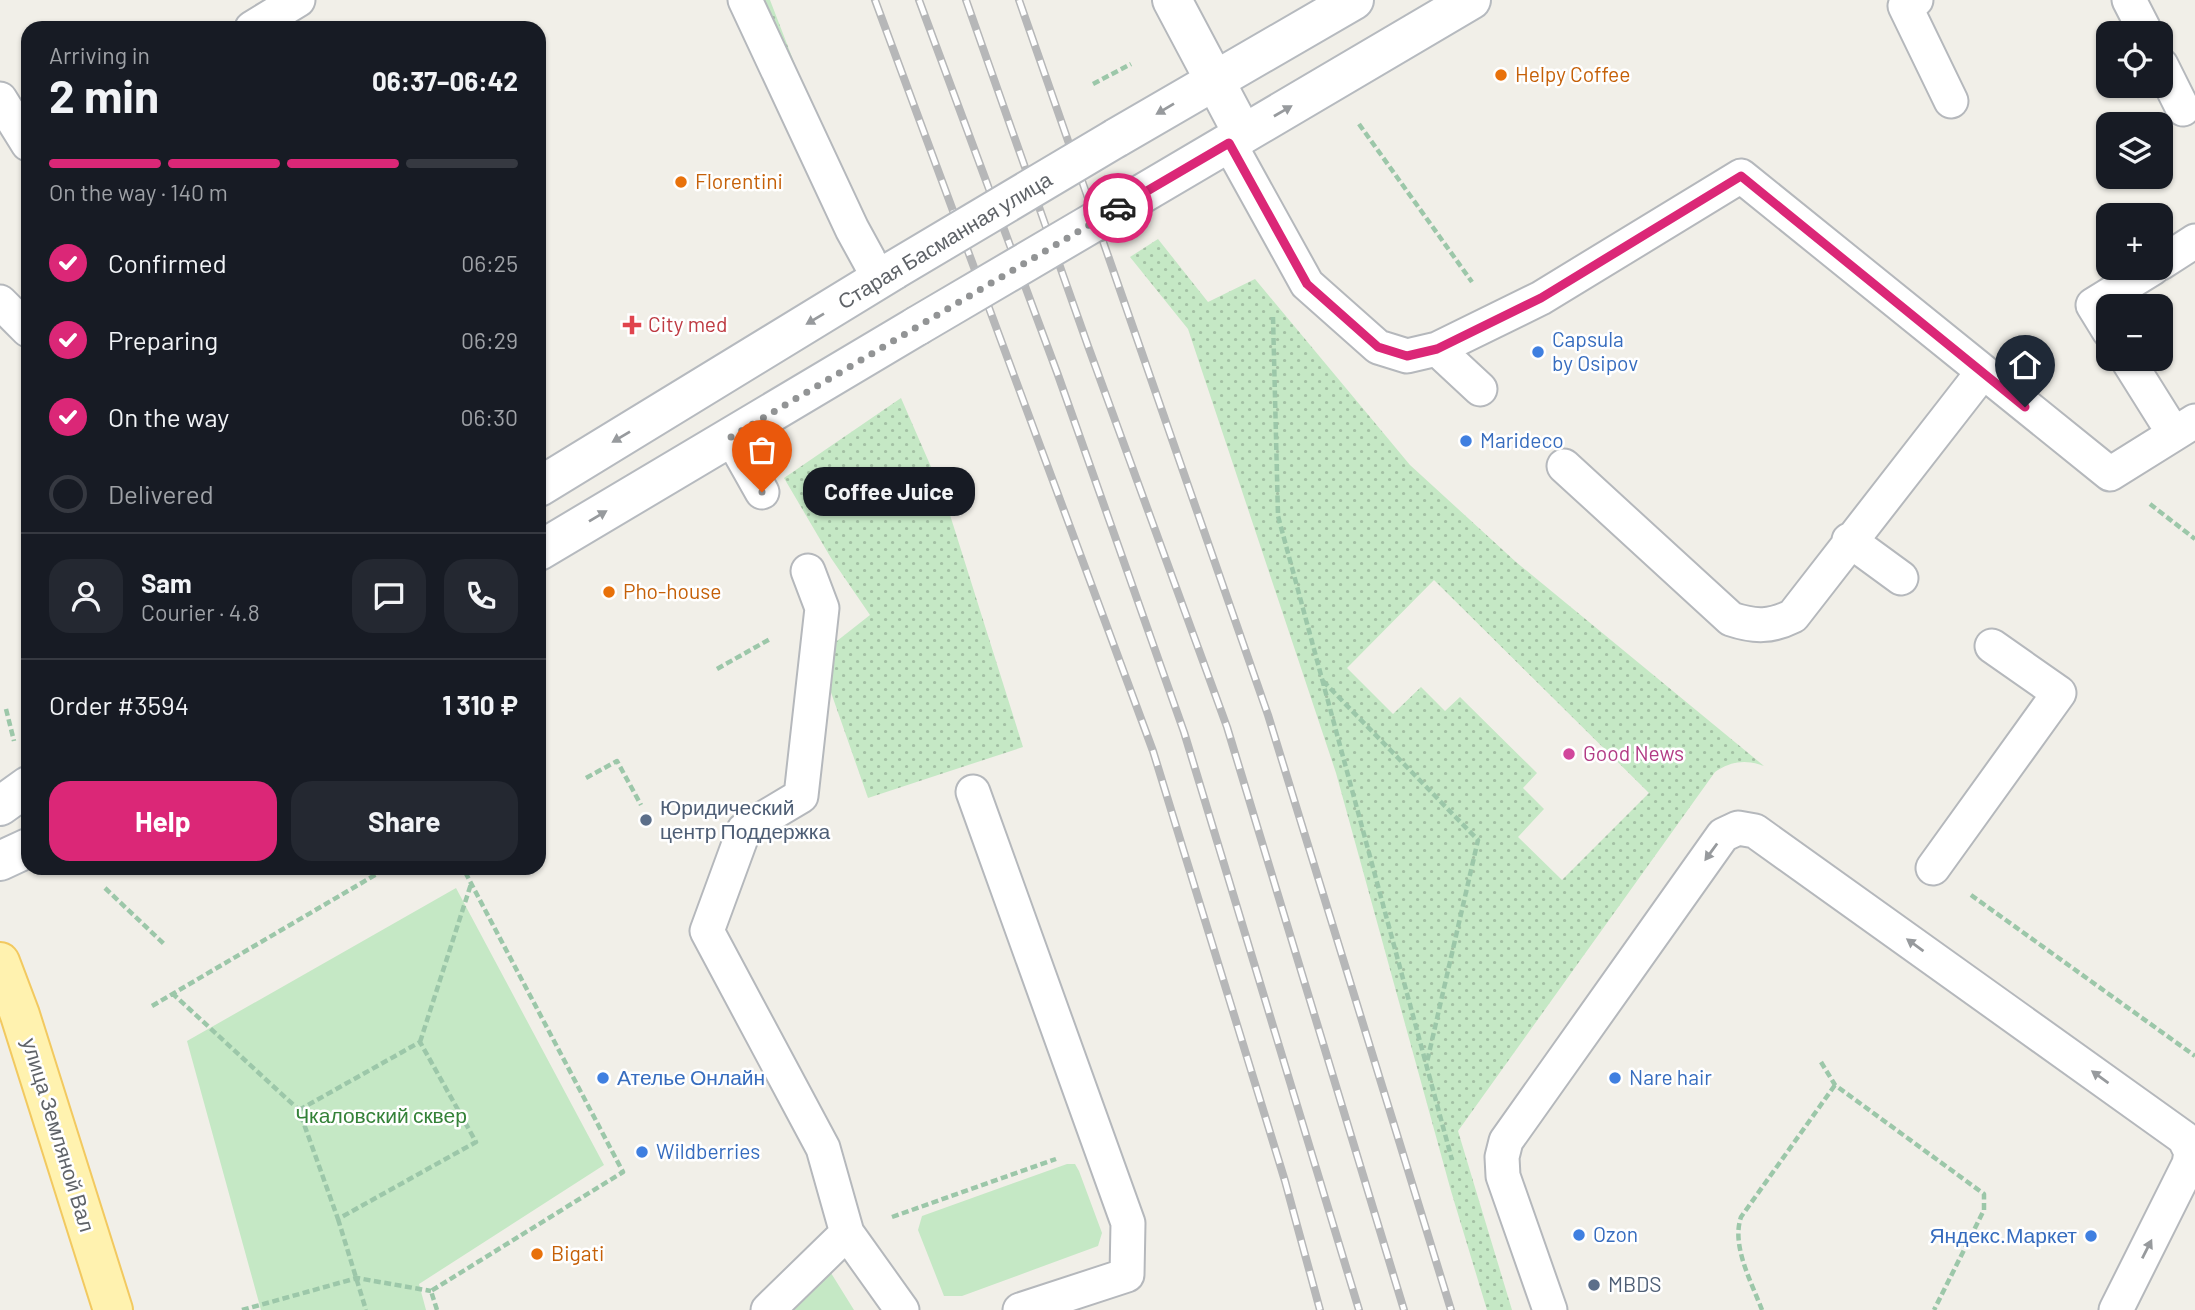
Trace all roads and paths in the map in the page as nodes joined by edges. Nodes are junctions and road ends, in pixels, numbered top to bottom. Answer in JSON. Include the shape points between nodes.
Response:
{"nodes":[{"id":1,"x":298,"y":0,"type":"edge"},
{"id":2,"x":744,"y":0,"type":"edge"},
{"id":3,"x":1172,"y":0,"type":"edge"},
{"id":4,"x":1354,"y":0,"type":"edge"},
{"id":5,"x":1471,"y":0,"type":"edge"},
{"id":6,"x":1916,"y":0,"type":"edge"},
{"id":7,"x":2129,"y":0,"type":"edge"},
{"id":8,"x":264,"y":21,"type":"edge"},
{"id":9,"x":2140,"y":21,"type":"edge"},
{"id":10,"x":1131,"y":64,"type":"dead end"},
{"id":11,"x":1214,"y":80,"type":"junction"},
{"id":12,"x":1093,"y":84,"type":"dead end"},
{"id":13,"x":2173,"y":88,"type":"edge"},
{"id":14,"x":0,"y":99,"type":"edge"},
{"id":15,"x":1951,"y":101,"type":"dead end"},
{"id":16,"x":2183,"y":108,"type":"dead end"},
{"id":17,"x":1359,"y":123,"type":"dead end"},
{"id":18,"x":21,"y":133,"type":"edge"},
{"id":19,"x":1236,"y":139,"type":"junction"},
{"id":20,"x":2195,"y":241,"type":"edge"},
{"id":21,"x":2173,"y":255,"type":"edge"},
{"id":22,"x":887,"y":275,"type":"junction"},
{"id":23,"x":2134,"y":280,"type":"edge"},
{"id":24,"x":2111,"y":294,"type":"edge"},
{"id":25,"x":0,"y":302,"type":"edge"},
{"id":26,"x":1273,"y":313,"type":"dead end"},
{"id":27,"x":1499,"y":319,"type":"junction"},
{"id":28,"x":21,"y":323,"type":"edge"},
{"id":29,"x":1437,"y":349,"type":"junction"},
{"id":30,"x":2137,"y":371,"type":"edge"},
{"id":31,"x":1982,"y":373,"type":"junction"},
{"id":32,"x":1480,"y":388,"type":"dead end"},
{"id":33,"x":2185,"y":428,"type":"edge"},
{"id":34,"x":731,"y":437,"type":"junction"},
{"id":35,"x":1564,"y":466,"type":"dead end"},
{"id":36,"x":546,"y":483,"type":"edge"},
{"id":37,"x":762,"y":492,"type":"dead end"},
{"id":38,"x":1849,"y":540,"type":"junction"},
{"id":39,"x":546,"y":547,"type":"edge"},
{"id":40,"x":808,"y":571,"type":"dead end"},
{"id":41,"x":1900,"y":578,"type":"dead end"},
{"id":42,"x":1992,"y":646,"type":"dead end"},
{"id":43,"x":1322,"y":680,"type":"junction"},
{"id":44,"x":6,"y":709,"type":"dead end"},
{"id":45,"x":15,"y":745,"type":"dead end"},
{"id":46,"x":586,"y":778,"type":"dead end"},
{"id":47,"x":21,"y":791,"type":"edge"},
{"id":48,"x":973,"y":792,"type":"dead end"},
{"id":49,"x":641,"y":805,"type":"dead end"},
{"id":50,"x":0,"y":806,"type":"edge"},
{"id":51,"x":21,"y":851,"type":"edge"},
{"id":52,"x":0,"y":861,"type":"edge"},
{"id":53,"x":1933,"y":868,"type":"joint"},
{"id":54,"x":375,"y":875,"type":"edge"},
{"id":55,"x":466,"y":875,"type":"edge"},
{"id":56,"x":471,"y":884,"type":"junction"},
{"id":57,"x":105,"y":888,"type":"dead end"},
{"id":58,"x":164,"y":944,"type":"dead end"},
{"id":59,"x":0,"y":961,"type":"edge"},
{"id":60,"x":172,"y":993,"type":"junction"},
{"id":61,"x":10,"y":1002,"type":"edge"},
{"id":62,"x":152,"y":1006,"type":"dead end"},
{"id":63,"x":420,"y":1042,"type":"junction"},
{"id":64,"x":2195,"y":1056,"type":"edge"},
{"id":65,"x":1821,"y":1062,"type":"dead end"},
{"id":66,"x":1426,"y":1064,"type":"junction"},
{"id":67,"x":1835,"y":1085,"type":"junction"},
{"id":68,"x":299,"y":1110,"type":"junction"},
{"id":69,"x":1099,"y":1143,"type":"junction"},
{"id":70,"x":1453,"y":1162,"type":"dead end"},
{"id":71,"x":338,"y":1219,"type":"junction"},
{"id":72,"x":847,"y":1233,"type":"junction"},
{"id":73,"x":357,"y":1278,"type":"junction"},
{"id":74,"x":431,"y":1291,"type":"junction"},
{"id":75,"x":113,"y":1310,"type":"edge"},
{"id":76,"x":242,"y":1310,"type":"edge"},
{"id":77,"x":366,"y":1310,"type":"edge"},
{"id":78,"x":437,"y":1310,"type":"edge"},
{"id":79,"x":768,"y":1310,"type":"edge"},
{"id":80,"x":902,"y":1310,"type":"edge"},
{"id":81,"x":1020,"y":1310,"type":"edge"},
{"id":82,"x":1550,"y":1310,"type":"edge"},
{"id":83,"x":1762,"y":1310,"type":"edge"},
{"id":84,"x":1934,"y":1310,"type":"edge"},
{"id":85,"x":2116,"y":1310,"type":"edge"}],
"edges":[{"from":1,"to":8,"type":"lane"},
{"from":2,"to":22,"type":"lane","via":[[852,229]]},
{"from":3,"to":11,"type":"main road"},
{"from":4,"to":11,"type":"main road","name":"Старая Басманная улица"},
{"from":19,"to":5,"type":"main road","one_way":true},
{"from":6,"to":15,"type":"lane","via":[[1905,6]]},
{"from":7,"to":9,"type":"lane"},
{"from":10,"to":12,"type":"path"},
{"from":11,"to":19,"type":"main road"},
{"from":11,"to":22,"type":"main road","name":"Старая Басманная улица","one_way":true,"bridge":true},
{"from":13,"to":16,"type":"lane"},
{"from":14,"to":18,"type":"lane"},
{"from":17,"to":27,"type":"path"},
{"from":19,"to":29,"type":"lane","via":[[1307,284],[1378,347],[1407,356]]},
{"from":19,"to":34,"type":"main road","bridge":true},
{"from":20,"to":21,"type":"lane"},
{"from":22,"to":36,"type":"main road","name":"Старая Басманная улица","one_way":true},
{"from":23,"to":24,"type":"lane"},
{"from":25,"to":28,"type":"lane"},
{"from":26,"to":43,"type":"path","via":[[1278,516]]},
{"from":27,"to":29,"type":"lane"},
{"from":27,"to":31,"type":"lane","via":[[1741,176]]},
{"from":29,"to":32,"type":"lane"},
{"from":30,"to":33,"type":"lane"},
{"from":31,"to":33,"type":"lane","via":[[2110,474]]},
{"from":31,"to":38,"type":"lane"},
{"from":34,"to":37,"type":"lane"},
{"from":39,"to":34,"type":"main road","one_way":true},
{"from":35,"to":38,"type":"lane","via":[[1731,619],[1752,625],[1776,625],[1793,616]]},
{"from":38,"to":41,"type":"lane"},
{"from":40,"to":72,"type":"lane","via":[[822,608],[802,796],[744,830],[707,931],[823,1148]]},
{"from":42,"to":53,"type":"lane","via":[[2060,693]]},
{"from":43,"to":66,"type":"path"},
{"from":43,"to":66,"type":"path","via":[[1478,840]]},
{"from":44,"to":45,"type":"path"},
{"from":46,"to":49,"type":"path","via":[[617,761]]},
{"from":47,"to":50,"type":"main road"},
{"from":48,"to":69,"type":"lane"},
{"from":51,"to":52,"type":"main road"},
{"from":53,"to":64,"type":"path"},
{"from":54,"to":60,"type":"path"},
{"from":55,"to":56,"type":"path"},
{"from":56,"to":63,"type":"path"},
{"from":56,"to":74,"type":"path","via":[[623,1172]]},
{"from":57,"to":58,"type":"path"},
{"from":59,"to":61,"type":"main road","name":"улица Земляной Вал"},
{"from":60,"to":62,"type":"path"},
{"from":60,"to":68,"type":"path"},
{"from":61,"to":75,"type":"main road","name":"улица Земляной Вал"},
{"from":63,"to":68,"type":"path"},
{"from":63,"to":71,"type":"path","via":[[475,1142]]},
{"from":65,"to":67,"type":"path"},
{"from":66,"to":70,"type":"path"},
{"from":67,"to":83,"type":"path","via":[[1741,1217],[1739,1243]]},
{"from":67,"to":84,"type":"path","via":[[1984,1194],[1983,1210]]},
{"from":68,"to":71,"type":"path"},
{"from":69,"to":72,"type":"path"},
{"from":69,"to":81,"type":"lane","via":[[1128,1223],[1127,1275]]},
{"from":71,"to":73,"type":"path"},
{"from":72,"to":79,"type":"lane"},
{"from":72,"to":80,"type":"lane"},
{"from":73,"to":74,"type":"path"},
{"from":73,"to":76,"type":"path"},
{"from":73,"to":77,"type":"path"},
{"from":74,"to":78,"type":"path"},
{"from":85,"to":82,"type":"lane","one_way":true,"via":[[2189,1164],[2192,1152],[2185,1138],[1745,828],[1723,835],[1506,1141],[1503,1176]]}]}
